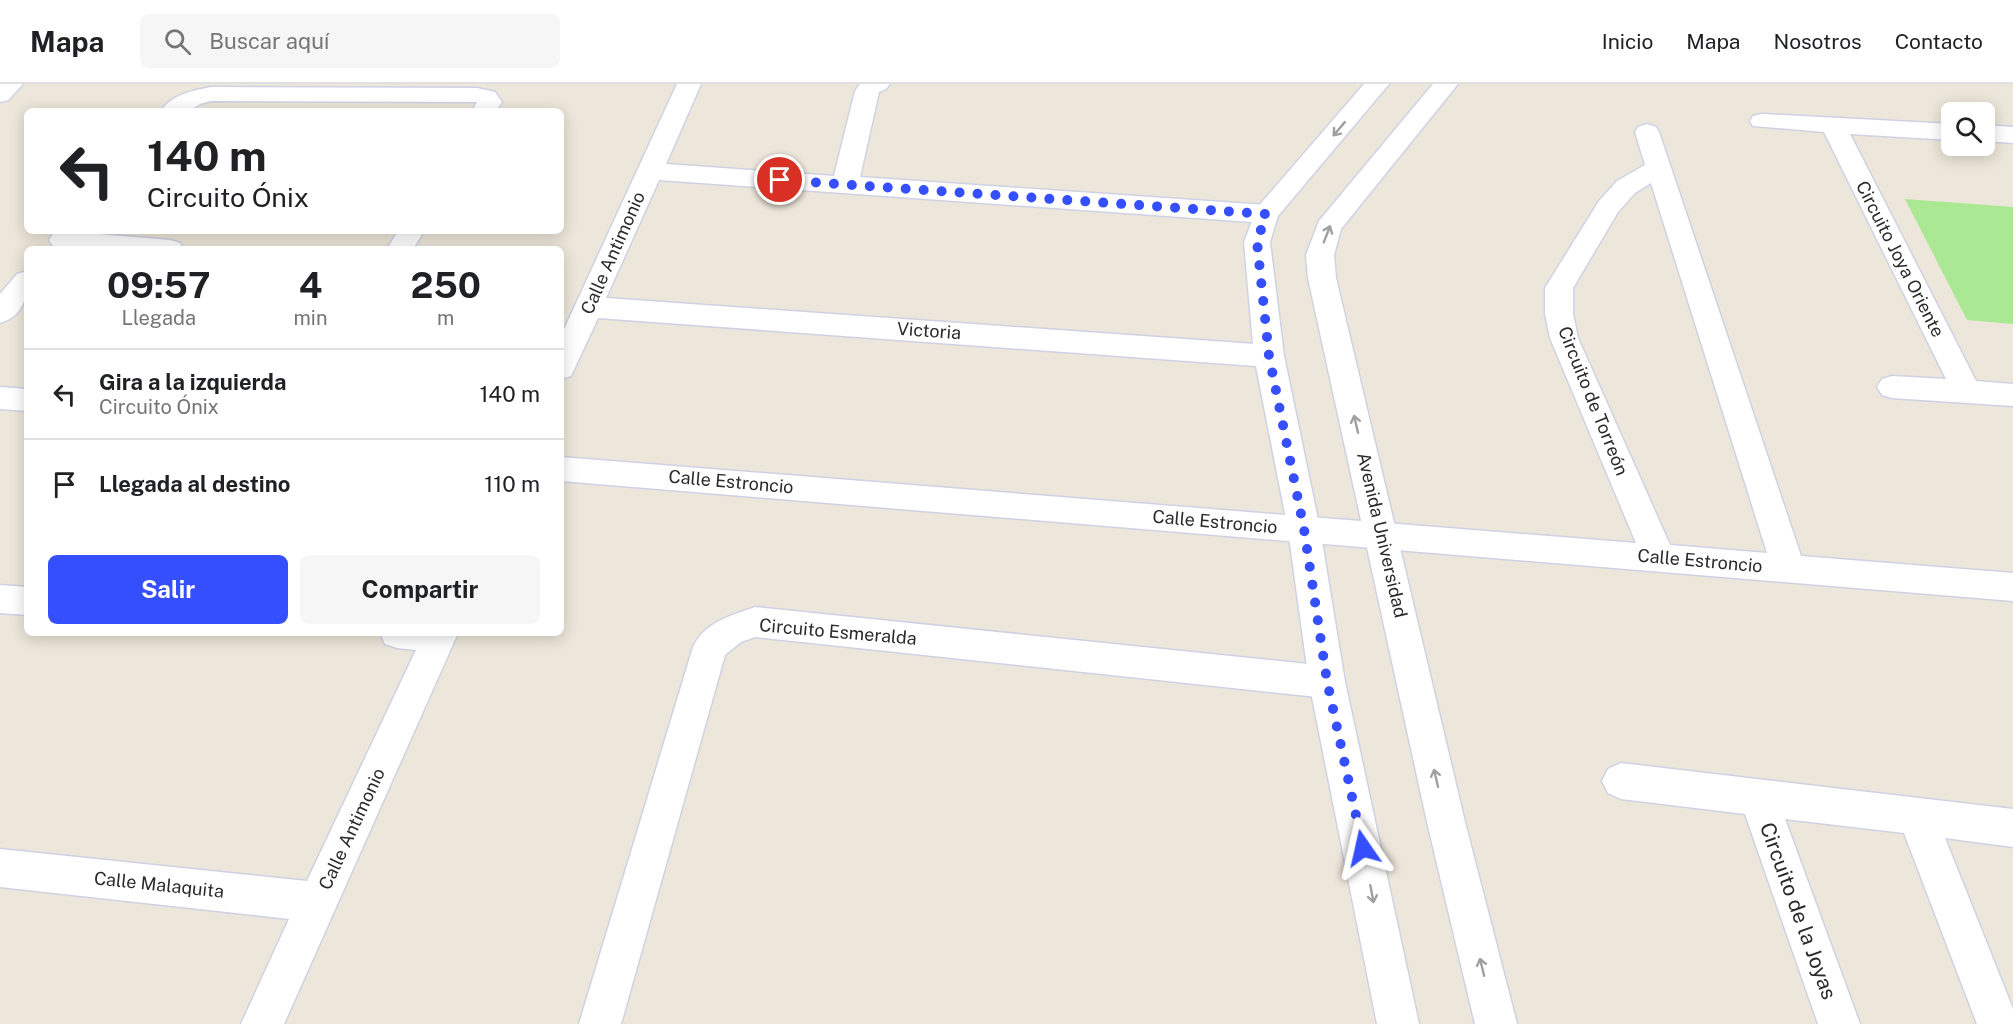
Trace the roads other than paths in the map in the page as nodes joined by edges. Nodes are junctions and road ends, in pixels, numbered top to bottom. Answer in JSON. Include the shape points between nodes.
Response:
{"nodes":[{"id":1,"x":11,"y":84,"type":"edge"},
{"id":2,"x":689,"y":84,"type":"edge"},
{"id":3,"x":878,"y":84,"type":"edge"},
{"id":4,"x":1377,"y":84,"type":"edge"},
{"id":5,"x":1446,"y":84,"type":"edge"},
{"id":6,"x":0,"y":95,"type":"edge"},
{"id":7,"x":175,"y":108,"type":"edge"},
{"id":8,"x":486,"y":108,"type":"edge"},
{"id":9,"x":1762,"y":122,"type":"dead end"},
{"id":10,"x":1833,"y":125,"type":"junction"},
{"id":11,"x":1941,"y":131,"type":"edge"},
{"id":12,"x":1647,"y":132,"type":"dead end"},
{"id":13,"x":1995,"y":134,"type":"edge"},
{"id":14,"x":2013,"y":135,"type":"edge"},
{"id":15,"x":1658,"y":168,"type":"junction"},
{"id":16,"x":650,"y":171,"type":"junction"},
{"id":17,"x":845,"y":185,"type":"junction"},
{"id":18,"x":1266,"y":214,"type":"junction"},
{"id":19,"x":62,"y":240,"type":"edge"},
{"id":20,"x":134,"y":246,"type":"edge"},
{"id":21,"x":24,"y":285,"type":"edge"},
{"id":22,"x":589,"y":306,"type":"junction"},
{"id":23,"x":0,"y":313,"type":"edge"},
{"id":24,"x":1269,"y":356,"type":"junction"},
{"id":25,"x":564,"y":361,"type":"edge"},
{"id":26,"x":1892,"y":387,"type":"dead end"},
{"id":27,"x":1967,"y":392,"type":"junction"},
{"id":28,"x":2013,"y":395,"type":"edge"},
{"id":29,"x":0,"y":398,"type":"edge"},
{"id":30,"x":24,"y":400,"type":"edge"},
{"id":31,"x":564,"y":469,"type":"edge"},
{"id":32,"x":1304,"y":529,"type":"junction"},
{"id":33,"x":1382,"y":535,"type":"junction"},
{"id":34,"x":1659,"y":558,"type":"junction"},
{"id":35,"x":1788,"y":568,"type":"junction"},
{"id":36,"x":2013,"y":587,"type":"edge"},
{"id":37,"x":0,"y":599,"type":"edge"},
{"id":38,"x":24,"y":601,"type":"edge"},
{"id":39,"x":441,"y":636,"type":"edge"},
{"id":40,"x":1327,"y":681,"type":"junction"},
{"id":41,"x":1621,"y":781,"type":"dead end"},
{"id":42,"x":1758,"y":798,"type":"junction"},
{"id":43,"x":1917,"y":816,"type":"junction"},
{"id":44,"x":2013,"y":828,"type":"edge"},
{"id":45,"x":0,"y":868,"type":"edge"},
{"id":46,"x":318,"y":902,"type":"junction"},
{"id":47,"x":262,"y":1024,"type":"edge"},
{"id":48,"x":600,"y":1024,"type":"edge"},
{"id":49,"x":1398,"y":1024,"type":"edge"},
{"id":50,"x":1496,"y":1024,"type":"edge"},
{"id":51,"x":1839,"y":1024,"type":"edge"},
{"id":52,"x":1998,"y":1024,"type":"edge"}],
"edges":[{"from":1,"to":6,"type":"street"},
{"from":2,"to":16,"type":"street","name":"Calle Antimonio"},
{"from":3,"to":17,"type":"street","via":[[867,91]]},
{"from":4,"to":18,"type":"street","one_way":true},
{"from":33,"to":5,"type":"street","name":"Avenida Universidad","one_way":true,"via":[[1322,278],[1320,255],[1328,227]]},
{"from":7,"to":8,"type":"street","via":[[192,98],[211,94],[477,95],[487,97],[490,102]]},
{"from":9,"to":10,"type":"street"},
{"from":10,"to":11,"type":"street"},
{"from":10,"to":27,"type":"street","name":"Circuito Joya Oriente"},
{"from":12,"to":15,"type":"street"},
{"from":13,"to":14,"type":"street"},
{"from":15,"to":34,"type":"street","name":"Circuito de Torreón","via":[[1626,187],[1608,207],[1559,288],[1559,314],[1564,338]]},
{"from":15,"to":35,"type":"street"},
{"from":16,"to":17,"type":"street"},
{"from":16,"to":22,"type":"street","name":"Calle Antimonio"},
{"from":17,"to":18,"type":"street"},
{"from":18,"to":24,"type":"street","via":[[1257,242]]},
{"from":19,"to":20,"type":"street"},
{"from":21,"to":23,"type":"street"},
{"from":22,"to":24,"type":"street","name":"Victoria"},
{"from":22,"to":25,"type":"street","name":"Calle Antimonio"},
{"from":24,"to":32,"type":"street"},
{"from":26,"to":27,"type":"street"},
{"from":27,"to":28,"type":"street"},
{"from":29,"to":30,"type":"street"},
{"from":31,"to":32,"type":"street","name":"Calle Estroncio"},
{"from":32,"to":33,"type":"street","name":"Calle Estroncio"},
{"from":32,"to":40,"type":"street"},
{"from":33,"to":34,"type":"street","name":"Calle Estroncio"},
{"from":50,"to":33,"type":"street","name":"Avenida Universidad","one_way":true},
{"from":34,"to":35,"type":"street","name":"Calle Estroncio"},
{"from":35,"to":36,"type":"street","name":"Calle Estroncio"},
{"from":37,"to":38,"type":"street"},
{"from":39,"to":46,"type":"street","name":"Calle Antimonio"},
{"from":40,"to":48,"type":"street","name":"Circuito Esmeralda","via":[[755,622],[729,631],[710,646]]},
{"from":40,"to":49,"type":"street","one_way":true},
{"from":41,"to":42,"type":"street","name":"Circuito de la Joyas"},
{"from":42,"to":43,"type":"street","name":"Circuito de la Joyas"},
{"from":42,"to":51,"type":"street","name":"Circuito de la Joyas"},
{"from":43,"to":44,"type":"street","name":"Circuito de la Joyas"},
{"from":43,"to":52,"type":"street"},
{"from":45,"to":46,"type":"street","name":"Calle Malaquita"},
{"from":46,"to":47,"type":"street","name":"Calle Antimonio"}]}
